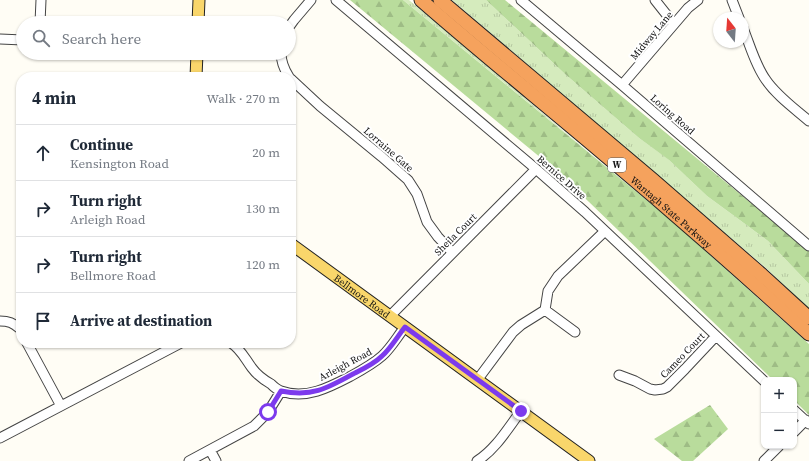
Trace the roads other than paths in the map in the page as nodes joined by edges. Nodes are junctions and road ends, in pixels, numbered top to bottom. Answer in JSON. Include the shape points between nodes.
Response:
{"nodes":[{"id":1,"x":41,"y":0,"type":"edge"},
{"id":2,"x":199,"y":0,"type":"edge"},
{"id":3,"x":311,"y":0,"type":"edge"},
{"id":4,"x":336,"y":0,"type":"edge"},
{"id":5,"x":421,"y":0,"type":"edge"},
{"id":6,"x":440,"y":0,"type":"edge"},
{"id":7,"x":521,"y":0,"type":"edge"},
{"id":8,"x":655,"y":0,"type":"edge"},
{"id":9,"x":698,"y":0,"type":"edge"},
{"id":10,"x":732,"y":0,"type":"edge"},
{"id":11,"x":737,"y":12,"type":"edge"},
{"id":12,"x":40,"y":16,"type":"edge"},
{"id":13,"x":198,"y":16,"type":"edge"},
{"id":14,"x":296,"y":18,"type":"edge"},
{"id":15,"x":674,"y":24,"type":"junction"},
{"id":16,"x":0,"y":39,"type":"edge"},
{"id":17,"x":16,"y":40,"type":"edge"},
{"id":18,"x":749,"y":43,"type":"edge"},
{"id":19,"x":197,"y":60,"type":"edge"},
{"id":20,"x":282,"y":60,"type":"edge"},
{"id":21,"x":196,"y":72,"type":"edge"},
{"id":22,"x":286,"y":72,"type":"edge"},
{"id":23,"x":296,"y":84,"type":"edge"},
{"id":24,"x":622,"y":85,"type":"junction"},
{"id":25,"x":809,"y":121,"type":"edge"},
{"id":26,"x":536,"y":169,"type":"junction"},
{"id":27,"x":605,"y":230,"type":"junction"},
{"id":28,"x":809,"y":246,"type":"edge"},
{"id":29,"x":296,"y":248,"type":"edge"},
{"id":30,"x":452,"y":252,"type":"junction"},
{"id":31,"x":545,"y":310,"type":"junction"},
{"id":32,"x":390,"y":316,"type":"junction"},
{"id":33,"x":809,"y":318,"type":"edge"},
{"id":34,"x":0,"y":321,"type":"edge"},
{"id":35,"x":16,"y":326,"type":"edge"},
{"id":36,"x":405,"y":327,"type":"junction"},
{"id":37,"x":575,"y":332,"type":"dead end"},
{"id":38,"x":809,"y":334,"type":"edge"},
{"id":39,"x":716,"y":336,"type":"junction"},
{"id":40,"x":30,"y":348,"type":"edge"},
{"id":41,"x":171,"y":348,"type":"edge"},
{"id":42,"x":237,"y":348,"type":"edge"},
{"id":43,"x":619,"y":375,"type":"dead end"},
{"id":44,"x":761,"y":378,"type":"edge"},
{"id":45,"x":478,"y":379,"type":"junction"},
{"id":46,"x":281,"y":391,"type":"junction"},
{"id":47,"x":61,"y":406,"type":"junction"},
{"id":48,"x":521,"y":411,"type":"junction"},
{"id":49,"x":797,"y":413,"type":"edge"},
{"id":50,"x":807,"y":422,"type":"edge"},
{"id":51,"x":797,"y":430,"type":"edge"},
{"id":52,"x":0,"y":438,"type":"edge"},
{"id":53,"x":776,"y":449,"type":"edge"},
{"id":54,"x":210,"y":450,"type":"junction"},
{"id":55,"x":189,"y":461,"type":"edge"},
{"id":56,"x":216,"y":461,"type":"edge"},
{"id":57,"x":477,"y":461,"type":"edge"},
{"id":58,"x":589,"y":461,"type":"edge"},
{"id":59,"x":764,"y":461,"type":"edge"}],
"edges":[{"from":1,"to":12,"type":"street"},
{"from":2,"to":13,"type":"main road"},
{"from":3,"to":14,"type":"street"},
{"from":4,"to":26,"type":"street","name":"Bernice Drive"},
{"from":5,"to":38,"type":"highway","name":"Wantagh State Parkway","number":"W","via":[[662,204]]},
{"from":6,"to":33,"type":"highway","name":"Wantagh State Parkway","number":"W","via":[[653,180]]},
{"from":7,"to":24,"type":"street","name":"Loring Road"},
{"from":8,"to":15,"type":"street"},
{"from":9,"to":15,"type":"street","name":"Midway Lane"},
{"from":10,"to":11,"type":"street"},
{"from":15,"to":24,"type":"street","name":"Midway Lane"},
{"from":16,"to":17,"type":"street"},
{"from":18,"to":25,"type":"street","via":[[766,79],[776,92]]},
{"from":19,"to":21,"type":"main road"},
{"from":20,"to":22,"type":"street","name":"Lorraine Gate"},
{"from":23,"to":30,"type":"street","name":"Lorraine Gate","via":[[408,180],[417,194],[427,222]]},
{"from":24,"to":28,"type":"street","name":"Loring Road"},
{"from":26,"to":27,"type":"street","name":"Bernice Drive"},
{"from":26,"to":30,"type":"street","name":"Sheila Court"},
{"from":27,"to":31,"type":"street","via":[[558,276],[548,291]]},
{"from":27,"to":39,"type":"street","name":"Bernice Drive"},
{"from":29,"to":32,"type":"main road","name":"Bellmore Road"},
{"from":30,"to":32,"type":"street","name":"Sheila Court"},
{"from":31,"to":37,"type":"street"},
{"from":31,"to":45,"type":"street","via":[[513,332]]},
{"from":32,"to":36,"type":"main road","name":"Bellmore Road"},
{"from":34,"to":35,"type":"street","via":[[11,322]]},
{"from":36,"to":45,"type":"main road","name":"Bellmore Road"},
{"from":36,"to":46,"type":"street","name":"Arleigh Road","via":[[384,355],[331,386],[306,393]]},
{"from":39,"to":43,"type":"street","name":"Cameo Court","via":[[663,389],[650,389]]},
{"from":39,"to":44,"type":"street","name":"Bernice Drive"},
{"from":40,"to":47,"type":"street"},
{"from":41,"to":47,"type":"street"},
{"from":42,"to":46,"type":"street","name":"Arleigh Road","via":[[259,375]]},
{"from":45,"to":48,"type":"main road","name":"Bellmore Road"},
{"from":46,"to":54,"type":"street","via":[[268,412],[254,426]]},
{"from":47,"to":52,"type":"street"},
{"from":48,"to":57,"type":"street","via":[[493,448]]},
{"from":48,"to":58,"type":"main road","name":"Bellmore Road"},
{"from":49,"to":50,"type":"street"},
{"from":50,"to":51,"type":"street"},
{"from":53,"to":59,"type":"street"},
{"from":54,"to":55,"type":"street"},
{"from":54,"to":56,"type":"street"}]}
